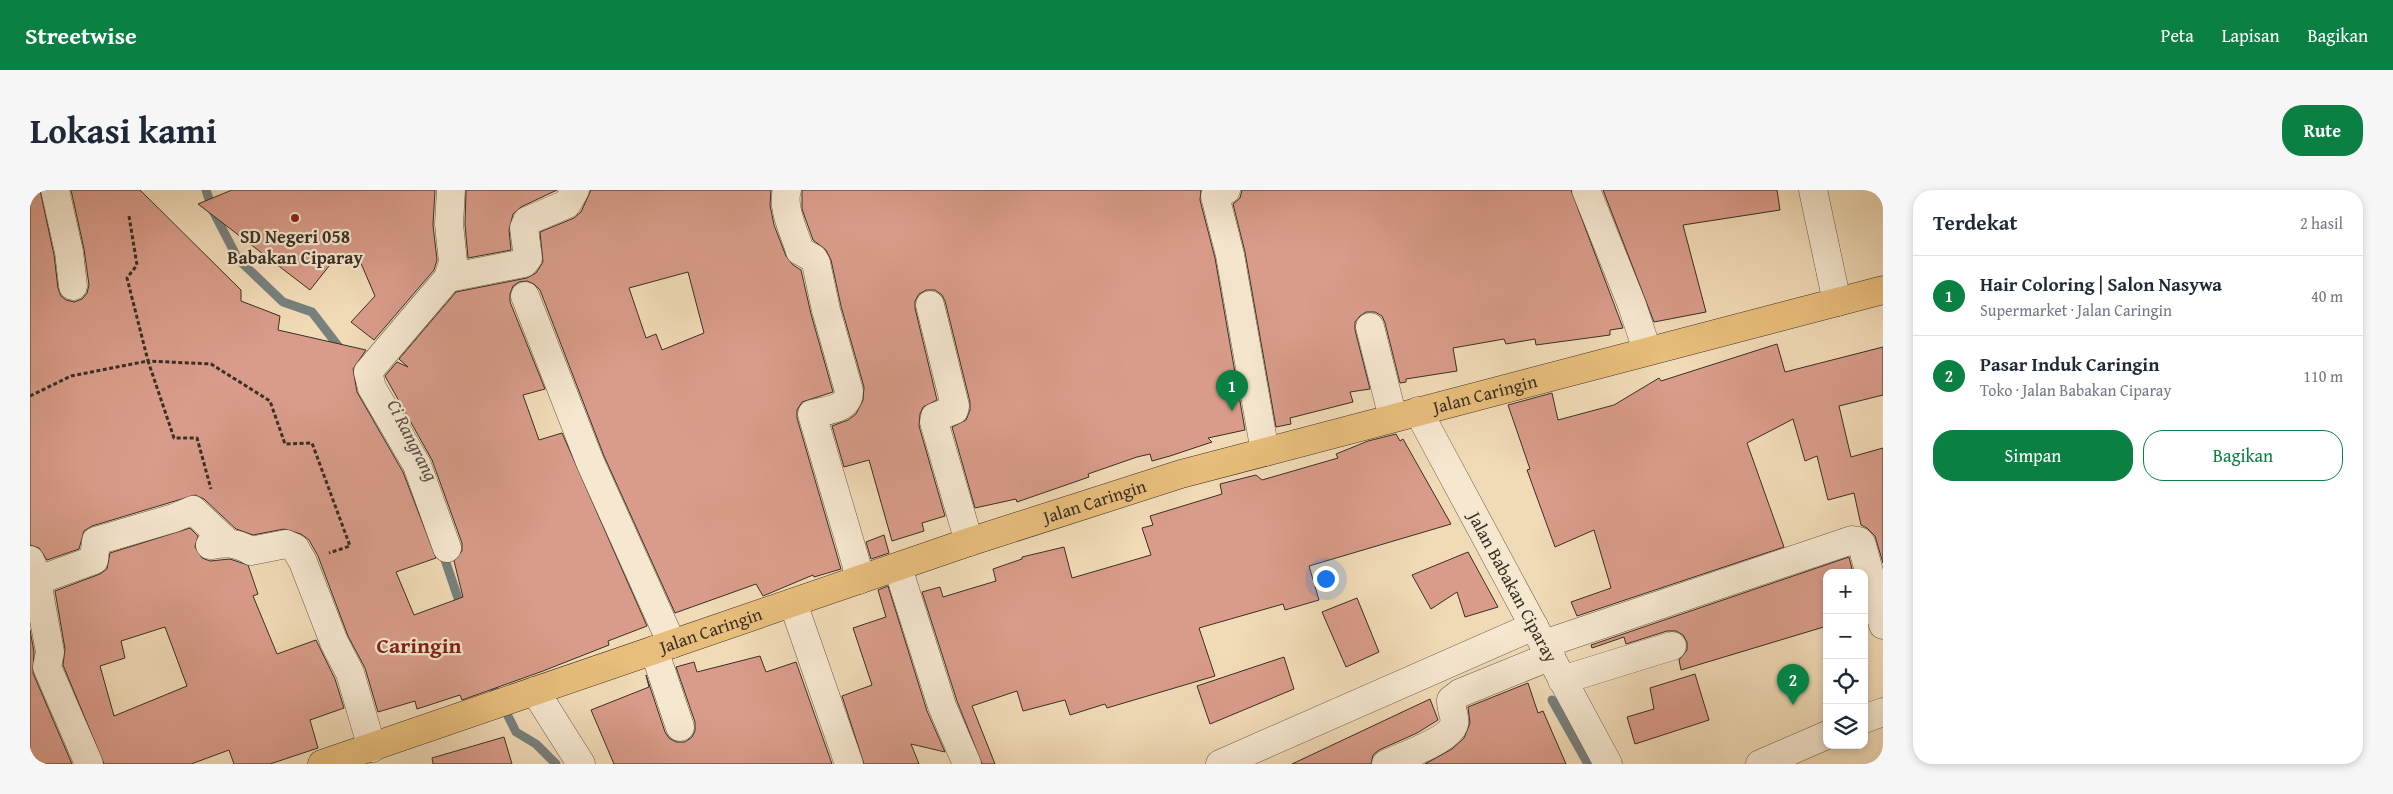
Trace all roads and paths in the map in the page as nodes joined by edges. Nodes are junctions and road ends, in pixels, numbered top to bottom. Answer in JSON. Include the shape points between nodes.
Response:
{"nodes":[{"id":1,"x":55,"y":190,"type":"edge"},
{"id":2,"x":451,"y":190,"type":"edge"},
{"id":3,"x":465,"y":190,"type":"edge"},
{"id":4,"x":575,"y":190,"type":"edge"},
{"id":5,"x":787,"y":190,"type":"edge"},
{"id":6,"x":1226,"y":190,"type":"edge"},
{"id":7,"x":1586,"y":190,"type":"edge"},
{"id":8,"x":1813,"y":190,"type":"edge"},
{"id":9,"x":129,"y":216,"type":"dead end"},
{"id":10,"x":449,"y":224,"type":"junction"},
{"id":11,"x":448,"y":278,"type":"junction"},
{"id":12,"x":73,"y":286,"type":"dead end"},
{"id":13,"x":1883,"y":290,"type":"edge"},
{"id":14,"x":525,"y":296,"type":"dead end"},
{"id":15,"x":1837,"y":302,"type":"junction"},
{"id":16,"x":930,"y":305,"type":"dead end"},
{"id":17,"x":1370,"y":327,"type":"dead end"},
{"id":18,"x":1646,"y":350,"type":"junction"},
{"id":19,"x":148,"y":361,"type":"junction"},
{"id":20,"x":30,"y":396,"type":"edge"},
{"id":21,"x":1405,"y":414,"type":"junction"},
{"id":22,"x":1265,"y":452,"type":"junction"},
{"id":23,"x":213,"y":495,"type":"dead end"},
{"id":24,"x":969,"y":542,"type":"junction"},
{"id":25,"x":447,"y":548,"type":"dead end"},
{"id":26,"x":303,"y":562,"type":"junction"},
{"id":27,"x":898,"y":568,"type":"junction"},
{"id":28,"x":33,"y":570,"type":"edge"},
{"id":29,"x":858,"y":580,"type":"junction"},
{"id":30,"x":793,"y":602,"type":"junction"},
{"id":31,"x":1883,"y":625,"type":"edge"},
{"id":32,"x":1672,"y":646,"type":"dead end"},
{"id":33,"x":664,"y":647,"type":"junction"},
{"id":34,"x":1548,"y":651,"type":"junction"},
{"id":35,"x":526,"y":695,"type":"junction"},
{"id":36,"x":1883,"y":712,"type":"edge"},
{"id":37,"x":1868,"y":718,"type":"edge"},
{"id":38,"x":680,"y":727,"type":"dead end"},
{"id":39,"x":1823,"y":737,"type":"edge"},
{"id":40,"x":372,"y":748,"type":"junction"},
{"id":41,"x":88,"y":764,"type":"edge"},
{"id":42,"x":322,"y":764,"type":"edge"},
{"id":43,"x":581,"y":764,"type":"edge"},
{"id":44,"x":849,"y":764,"type":"edge"},
{"id":45,"x":968,"y":764,"type":"edge"},
{"id":46,"x":1220,"y":764,"type":"edge"},
{"id":47,"x":1386,"y":764,"type":"edge"},
{"id":48,"x":1608,"y":764,"type":"edge"},
{"id":49,"x":1760,"y":764,"type":"edge"}],
"edges":[{"from":1,"to":12,"type":"street"},
{"from":2,"to":10,"type":"street"},
{"from":3,"to":10,"type":"street"},
{"from":4,"to":11,"type":"street","via":[[567,204],[527,221],[524,228],[528,258],[524,263]]},
{"from":5,"to":29,"type":"street","via":[[785,197],[800,251],[815,260],[847,380],[849,398],[843,406],[812,414],[856,563]]},
{"from":6,"to":22,"type":"street","via":[[1215,196],[1230,255]]},
{"from":7,"to":18,"type":"street","via":[[1632,305]]},
{"from":8,"to":15,"type":"street"},
{"from":9,"to":19,"type":"path","via":[[137,265],[127,278]]},
{"from":10,"to":11,"type":"street","via":[[453,262]]},
{"from":11,"to":25,"type":"street","via":[[368,372],[372,388],[417,465]]},
{"from":13,"to":15,"type":"main road","name":"Jalan Caringin"},
{"from":14,"to":33,"type":"street"},
{"from":15,"to":18,"type":"main road","name":"Jalan Caringin"},
{"from":16,"to":24,"type":"street","via":[[955,406],[954,410],[935,417],[934,422]]},
{"from":17,"to":21,"type":"street","name":"Jalan Babakan Ciparay","via":[[1386,399]]},
{"from":18,"to":21,"type":"main road","name":"Jalan Caringin"},
{"from":19,"to":20,"type":"path","via":[[72,376]]},
{"from":19,"to":23,"type":"path","via":[[174,438],[197,438]]},
{"from":19,"to":26,"type":"path","via":[[211,364],[270,402],[285,444],[312,443],[350,546]]},
{"from":21,"to":22,"type":"main road","name":"Jalan Caringin"},
{"from":21,"to":34,"type":"street","name":"Jalan Babakan Ciparay"},
{"from":22,"to":24,"type":"main road","name":"Jalan Caringin","via":[[1182,474]]},
{"from":24,"to":27,"type":"main road","name":"Jalan Caringin"},
{"from":26,"to":28,"type":"street","via":[[295,548],[286,544],[251,551],[239,544],[226,542],[194,510],[96,540],[94,560]]},
{"from":26,"to":40,"type":"street","via":[[334,642],[350,673]]},
{"from":27,"to":29,"type":"main road","name":"Jalan Caringin"},
{"from":27,"to":45,"type":"street","via":[[942,706]]},
{"from":28,"to":41,"type":"street","via":[[50,652],[47,666]]},
{"from":29,"to":30,"type":"main road","name":"Jalan Caringin"},
{"from":30,"to":33,"type":"main road","name":"Jalan Caringin"},
{"from":30,"to":44,"type":"street"},
{"from":31,"to":34,"type":"street","via":[[1862,545],[1852,540]]},
{"from":32,"to":34,"type":"street"},
{"from":33,"to":35,"type":"main road","name":"Jalan Caringin"},
{"from":33,"to":38,"type":"street"},
{"from":34,"to":46,"type":"street"},
{"from":34,"to":47,"type":"street","via":[[1460,693],[1452,700],[1454,722],[1449,731],[1435,742]]},
{"from":34,"to":48,"type":"street","name":"Jalan Babakan Ciparay"},
{"from":35,"to":40,"type":"main road","name":"Jalan Caringin"},
{"from":35,"to":43,"type":"street"},
{"from":36,"to":37,"type":"street"},
{"from":39,"to":49,"type":"street"},
{"from":40,"to":42,"type":"main road","name":"Jalan Caringin"}]}
